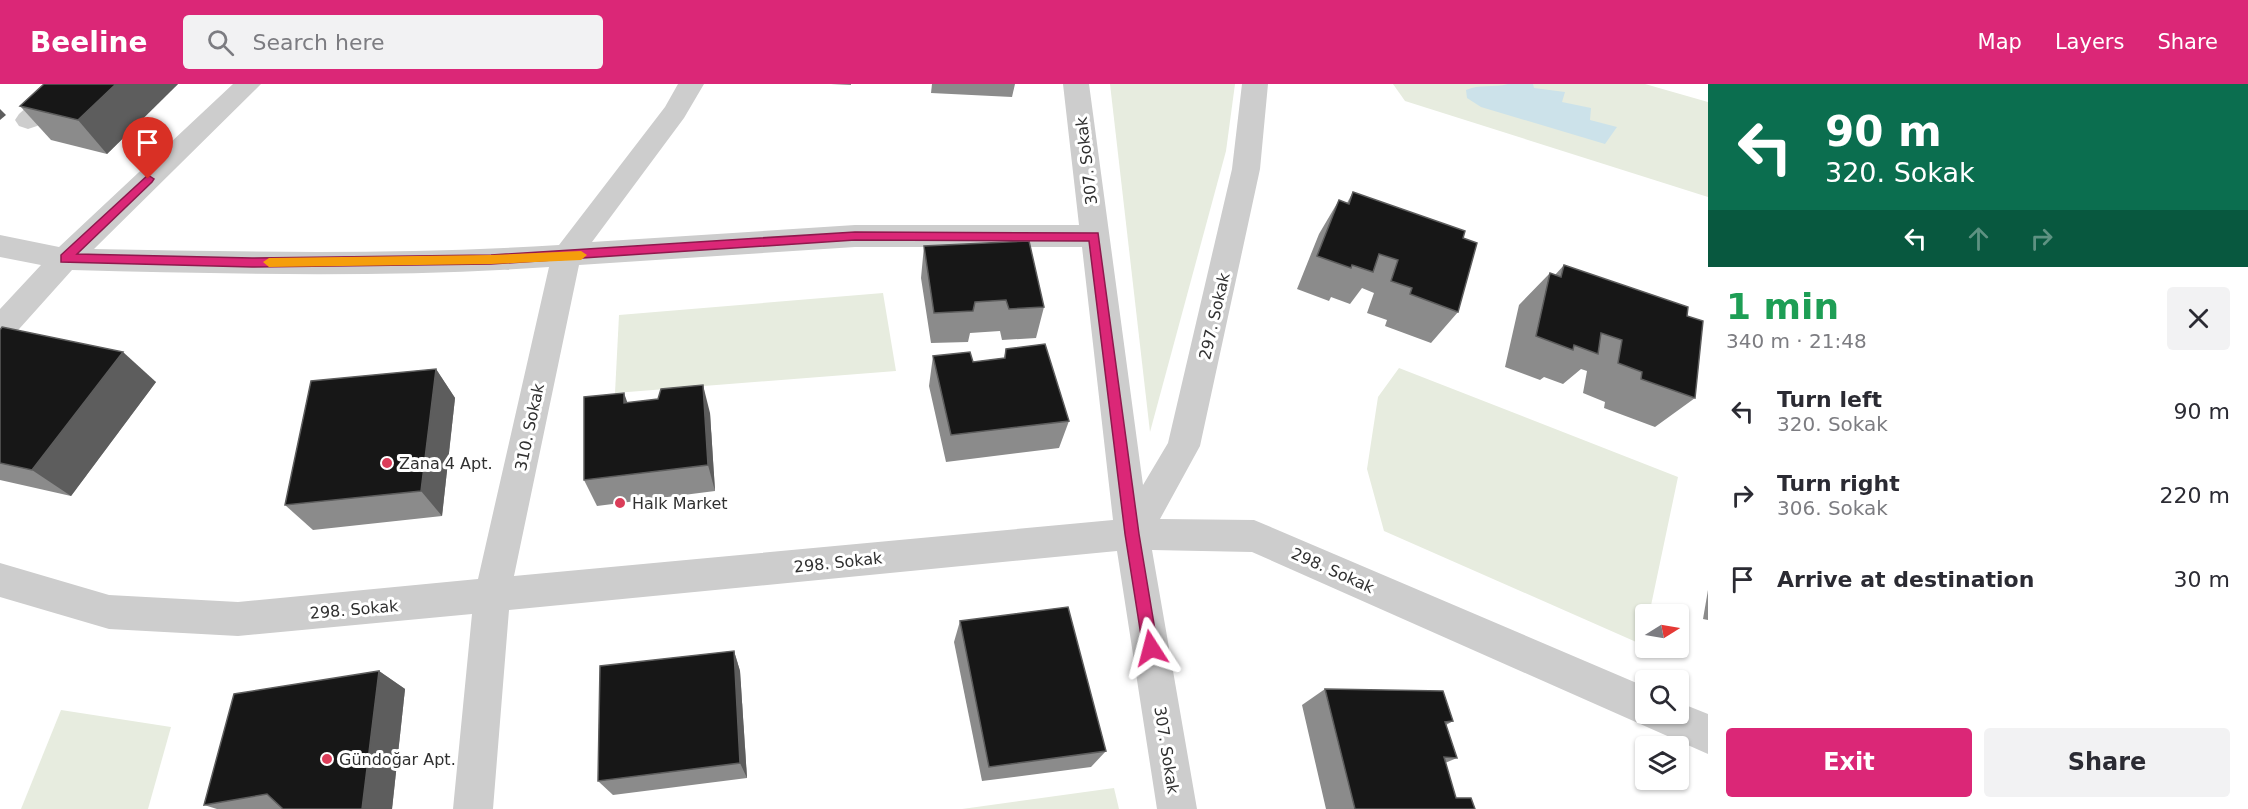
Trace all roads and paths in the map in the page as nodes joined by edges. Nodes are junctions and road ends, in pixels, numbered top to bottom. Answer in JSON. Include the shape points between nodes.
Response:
{"nodes":[{"id":1,"x":69,"y":84,"type":"edge"},
{"id":2,"x":248,"y":84,"type":"edge"},
{"id":3,"x":691,"y":84,"type":"edge"},
{"id":4,"x":1076,"y":84,"type":"edge"},
{"id":5,"x":1255,"y":84,"type":"edge"},
{"id":6,"x":28,"y":120,"type":"edge"},
{"id":7,"x":1094,"y":236,"type":"junction"},
{"id":8,"x":0,"y":246,"type":"edge"},
{"id":9,"x":566,"y":256,"type":"junction"},
{"id":10,"x":65,"y":259,"type":"junction"},
{"id":11,"x":0,"y":329,"type":"edge"},
{"id":12,"x":1132,"y":534,"type":"junction"},
{"id":13,"x":0,"y":580,"type":"edge"},
{"id":14,"x":492,"y":596,"type":"junction"},
{"id":15,"x":1635,"y":702,"type":"edge"},
{"id":16,"x":1685,"y":724,"type":"edge"},
{"id":17,"x":1708,"y":734,"type":"edge"},
{"id":18,"x":473,"y":809,"type":"edge"},
{"id":19,"x":1177,"y":809,"type":"edge"}],
"edges":[{"from":1,"to":6,"type":"street"},
{"from":2,"to":10,"type":"street"},
{"from":3,"to":9,"type":"street","name":"310. Sokak","via":[[675,112]]},
{"from":4,"to":7,"type":"street","name":"307. Sokak"},
{"from":5,"to":12,"type":"street","name":"297. Sokak","via":[[1246,169],[1184,446]]},
{"from":7,"to":9,"type":"street","via":[[855,236]]},
{"from":7,"to":12,"type":"street","name":"307. Sokak"},
{"from":8,"to":10,"type":"street"},
{"from":9,"to":10,"type":"street","via":[[252,262]]},
{"from":9,"to":14,"type":"street","name":"310. Sokak"},
{"from":10,"to":11,"type":"street"},
{"from":12,"to":14,"type":"street","name":"298. Sokak"},
{"from":12,"to":15,"type":"street","name":"298. Sokak","via":[[1254,536]]},
{"from":12,"to":19,"type":"street","name":"307. Sokak"},
{"from":13,"to":14,"type":"street","name":"298. Sokak","via":[[109,612],[238,619]]},
{"from":14,"to":18,"type":"street","name":"310. Sokak"},
{"from":16,"to":17,"type":"street"}]}
